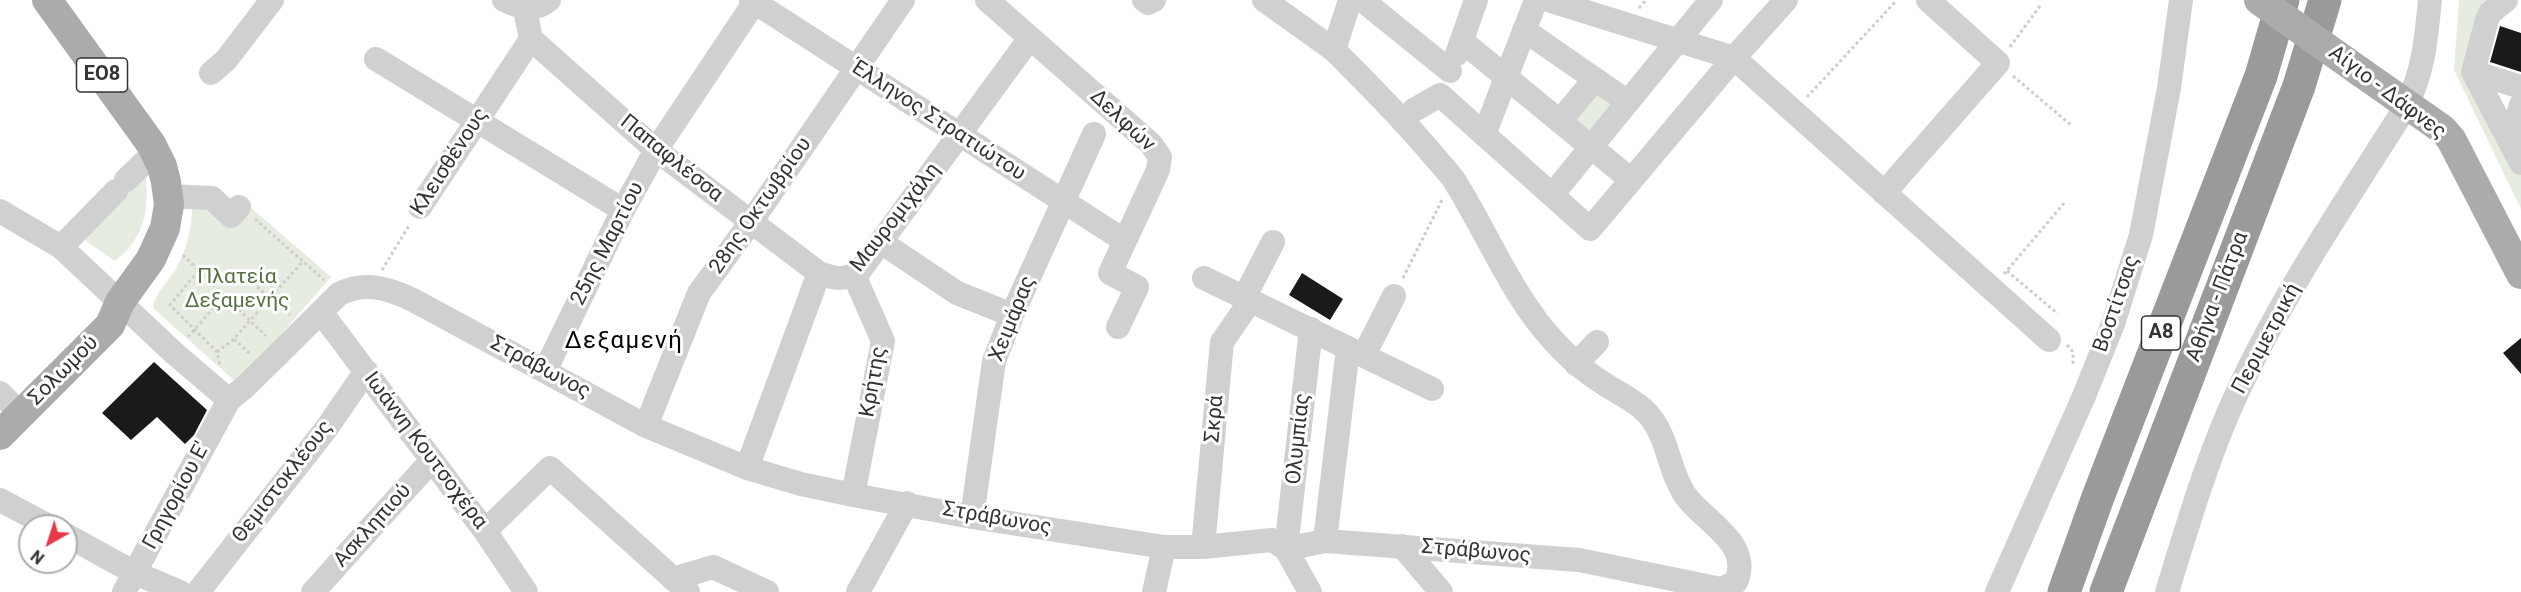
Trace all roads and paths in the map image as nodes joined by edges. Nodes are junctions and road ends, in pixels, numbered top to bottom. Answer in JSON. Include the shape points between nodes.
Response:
{"nodes":[{"id":1,"x":47,"y":0,"type":"edge"},
{"id":2,"x":272,"y":0,"type":"edge"},
{"id":3,"x":549,"y":0,"type":"edge"},
{"id":4,"x":903,"y":0,"type":"edge"},
{"id":5,"x":987,"y":0,"type":"edge"},
{"id":6,"x":1144,"y":0,"type":"edge"},
{"id":7,"x":1154,"y":0,"type":"edge"},
{"id":8,"x":1264,"y":0,"type":"edge"},
{"id":9,"x":1350,"y":0,"type":"edge"},
{"id":10,"x":1362,"y":0,"type":"edge"},
{"id":11,"x":1476,"y":0,"type":"edge"},
{"id":12,"x":1536,"y":0,"type":"edge"},
{"id":13,"x":1548,"y":0,"type":"edge"},
{"id":14,"x":1711,"y":0,"type":"edge"},
{"id":15,"x":1786,"y":0,"type":"edge"},
{"id":16,"x":1898,"y":0,"type":"edge"},
{"id":17,"x":1928,"y":0,"type":"edge"},
{"id":18,"x":2181,"y":0,"type":"edge"},
{"id":19,"x":2259,"y":0,"type":"edge"},
{"id":20,"x":2283,"y":0,"type":"edge"},
{"id":21,"x":2325,"y":0,"type":"edge"},
{"id":22,"x":2430,"y":0,"type":"edge"},
{"id":23,"x":754,"y":1,"type":"edge"},
{"id":24,"x":2504,"y":2,"type":"edge"},
{"id":25,"x":515,"y":5,"type":"edge"},
{"id":26,"x":1581,"y":5,"type":"edge"},
{"id":27,"x":2040,"y":6,"type":"dead end"},
{"id":28,"x":1524,"y":30,"type":"junction"},
{"id":29,"x":1030,"y":38,"type":"junction"},
{"id":30,"x":531,"y":39,"type":"junction"},
{"id":31,"x":1678,"y":40,"type":"junction"},
{"id":32,"x":1462,"y":41,"type":"junction"},
{"id":33,"x":1334,"y":50,"type":"junction"},
{"id":34,"x":1734,"y":58,"type":"junction"},
{"id":35,"x":376,"y":59,"type":"dead end"},
{"id":36,"x":1998,"y":63,"type":"junction"},
{"id":37,"x":856,"y":69,"type":"junction"},
{"id":38,"x":1450,"y":71,"type":"junction"},
{"id":39,"x":2473,"y":72,"type":"junction"},
{"id":40,"x":211,"y":73,"type":"dead end"},
{"id":41,"x":1507,"y":78,"type":"junction"},
{"id":42,"x":1595,"y":79,"type":"junction"},
{"id":43,"x":2521,"y":87,"type":"edge"},
{"id":44,"x":1440,"y":95,"type":"junction"},
{"id":45,"x":1628,"y":102,"type":"junction"},
{"id":46,"x":2407,"y":105,"type":"junction"},
{"id":47,"x":2521,"y":105,"type":"edge"},
{"id":48,"x":1414,"y":110,"type":"dead end"},
{"id":49,"x":1793,"y":111,"type":"junction"},
{"id":50,"x":478,"y":120,"type":"junction"},
{"id":51,"x":1560,"y":121,"type":"junction"},
{"id":52,"x":2071,"y":125,"type":"dead end"},
{"id":53,"x":1094,"y":134,"type":"dead end"},
{"id":54,"x":959,"y":135,"type":"junction"},
{"id":55,"x":1484,"y":135,"type":"junction"},
{"id":56,"x":2510,"y":142,"type":"junction"},
{"id":57,"x":1591,"y":147,"type":"junction"},
{"id":58,"x":656,"y":150,"type":"junction"},
{"id":59,"x":155,"y":152,"type":"junction"},
{"id":60,"x":2521,"y":163,"type":"edge"},
{"id":61,"x":1630,"y":179,"type":"junction"},
{"id":62,"x":1884,"y":193,"type":"junction"},
{"id":63,"x":1552,"y":195,"type":"junction"},
{"id":64,"x":168,"y":196,"type":"junction"},
{"id":65,"x":1442,"y":200,"type":"dead end"},
{"id":66,"x":1063,"y":201,"type":"junction"},
{"id":67,"x":2066,"y":201,"type":"dead end"},
{"id":68,"x":420,"y":207,"type":"joint"},
{"id":69,"x":623,"y":210,"type":"junction"},
{"id":70,"x":0,"y":211,"type":"edge"},
{"id":71,"x":248,"y":214,"type":"joint"},
{"id":72,"x":751,"y":222,"type":"junction"},
{"id":73,"x":1125,"y":241,"type":"junction"},
{"id":74,"x":881,"y":242,"type":"junction"},
{"id":75,"x":1273,"y":242,"type":"dead end"},
{"id":76,"x":62,"y":247,"type":"junction"},
{"id":77,"x":183,"y":255,"type":"dead end"},
{"id":78,"x":303,"y":261,"type":"junction"},
{"id":79,"x":198,"y":271,"type":"junction"},
{"id":80,"x":2007,"y":271,"type":"junction"},
{"id":81,"x":819,"y":273,"type":"junction"},
{"id":82,"x":2521,"y":274,"type":"edge"},
{"id":83,"x":849,"y":277,"type":"junction"},
{"id":84,"x":1204,"y":278,"type":"dead end"},
{"id":85,"x":257,"y":287,"type":"dead end"},
{"id":86,"x":371,"y":287,"type":"junction"},
{"id":87,"x":1991,"y":289,"type":"junction"},
{"id":88,"x":339,"y":294,"type":"junction"},
{"id":89,"x":224,"y":296,"type":"junction"},
{"id":90,"x":1394,"y":296,"type":"joint"},
{"id":91,"x":269,"y":298,"type":"junction"},
{"id":92,"x":1248,"y":298,"type":"junction"},
{"id":93,"x":120,"y":302,"type":"junction"},
{"id":94,"x":2058,"y":314,"type":"dead end"},
{"id":95,"x":1012,"y":315,"type":"junction"},
{"id":96,"x":250,"y":320,"type":"junction"},
{"id":97,"x":312,"y":320,"type":"junction"},
{"id":98,"x":1118,"y":327,"type":"dead end"},
{"id":99,"x":1311,"y":330,"type":"junction"},
{"id":100,"x":193,"y":331,"type":"junction"},
{"id":101,"x":268,"y":338,"type":"dead end"},
{"id":102,"x":186,"y":339,"type":"dead end"},
{"id":103,"x":234,"y":339,"type":"junction"},
{"id":104,"x":2055,"y":339,"type":"joint"},
{"id":105,"x":1597,"y":342,"type":"dead end"},
{"id":106,"x":217,"y":352,"type":"junction"},
{"id":107,"x":1356,"y":352,"type":"junction"},
{"id":108,"x":259,"y":362,"type":"dead end"},
{"id":109,"x":1576,"y":364,"type":"junction"},
{"id":110,"x":545,"y":370,"type":"junction"},
{"id":111,"x":366,"y":371,"type":"junction"},
{"id":112,"x":1432,"y":389,"type":"dead end"},
{"id":113,"x":2084,"y":396,"type":"junction"},
{"id":114,"x":229,"y":400,"type":"junction"},
{"id":115,"x":3,"y":402,"type":"edge"},
{"id":116,"x":646,"y":426,"type":"junction"},
{"id":117,"x":0,"y":435,"type":"edge"},
{"id":118,"x":432,"y":460,"type":"junction"},
{"id":119,"x":747,"y":468,"type":"junction"},
{"id":120,"x":853,"y":495,"type":"junction"},
{"id":121,"x":0,"y":500,"type":"edge"},
{"id":122,"x":907,"y":503,"type":"junction"},
{"id":123,"x":26,"y":514,"type":"edge"},
{"id":124,"x":972,"y":517,"type":"junction"},
{"id":125,"x":485,"y":531,"type":"junction"},
{"id":126,"x":1325,"y":541,"type":"junction"},
{"id":127,"x":78,"y":545,"type":"edge"},
{"id":128,"x":1402,"y":546,"type":"junction"},
{"id":129,"x":1164,"y":547,"type":"junction"},
{"id":130,"x":1203,"y":547,"type":"junction"},
{"id":131,"x":1286,"y":549,"type":"junction"},
{"id":132,"x":130,"y":583,"type":"edge"},
{"id":133,"x":681,"y":586,"type":"edge"},
{"id":134,"x":2172,"y":589,"type":"edge"},
{"id":135,"x":1721,"y":590,"type":"edge"},
{"id":136,"x":180,"y":592,"type":"edge"},
{"id":137,"x":198,"y":592,"type":"edge"},
{"id":138,"x":313,"y":592,"type":"edge"},
{"id":139,"x":526,"y":592,"type":"edge"},
{"id":140,"x":768,"y":592,"type":"edge"},
{"id":141,"x":858,"y":592,"type":"edge"},
{"id":142,"x":1154,"y":592,"type":"edge"},
{"id":143,"x":1310,"y":592,"type":"edge"},
{"id":144,"x":1441,"y":592,"type":"edge"},
{"id":145,"x":1997,"y":592,"type":"edge"},
{"id":146,"x":2064,"y":592,"type":"edge"},
{"id":147,"x":2106,"y":592,"type":"edge"}],
"edges":[{"from":1,"to":59,"type":"main road","number":"ΕΟ8"},
{"from":2,"to":40,"type":"street","via":[[226,60]]},
{"from":3,"to":25,"type":"street","via":[[541,6]]},
{"from":4,"to":37,"type":"street","name":"28ης Οκτωβρίου"},
{"from":5,"to":29,"type":"street","name":"Δελφών"},
{"from":6,"to":7,"type":"street"},
{"from":8,"to":33,"type":"street"},
{"from":9,"to":33,"type":"street"},
{"from":10,"to":38,"type":"street"},
{"from":11,"to":32,"type":"street"},
{"from":12,"to":28,"type":"street"},
{"from":13,"to":26,"type":"street"},
{"from":14,"to":31,"type":"street"},
{"from":15,"to":34,"type":"street"},
{"from":16,"to":49,"type":"path"},
{"from":17,"to":36,"type":"street"},
{"from":18,"to":113,"type":"street","name":"Βοστίτσας","via":[[2141,235]]},
{"from":19,"to":46,"type":"main road","name":"Αίγιο - Δάφνες","bridge":true},
{"from":20,"to":146,"type":"highway","name":"Αθήνα - Πάτρα","number":"Α8","via":[[2261,76]]},
{"from":21,"to":147,"type":"highway","name":"Αθήνα - Πάτρα","number":"Α8","via":[[2299,86]]},
{"from":22,"to":46,"type":"street","name":"Περιμετρική","via":[[2423,62]]},
{"from":23,"to":37,"type":"street","name":"Έλληνος Στρατιώτου"},
{"from":23,"to":58,"type":"street","name":"25ης Μαρτίου"},
{"from":24,"to":39,"type":"street","via":[[2487,20]]},
{"from":25,"to":30,"type":"street"},
{"from":26,"to":31,"type":"street"},
{"from":27,"to":36,"type":"path"},
{"from":28,"to":41,"type":"street"},
{"from":28,"to":42,"type":"street"},
{"from":29,"to":54,"type":"street","name":"Μαυρομιχάλη"},
{"from":29,"to":73,"type":"street","name":"Δελφών","via":[[1151,144],[1160,157],[1158,170]]},
{"from":30,"to":50,"type":"street","name":"Κλεισθένους"},
{"from":30,"to":58,"type":"street","name":"Παπαφλέσσα"},
{"from":31,"to":34,"type":"street"},
{"from":31,"to":45,"type":"street"},
{"from":32,"to":38,"type":"street"},
{"from":32,"to":41,"type":"street"},
{"from":33,"to":109,"type":"street","via":[[1389,105],[1453,179],[1519,297],[1548,336]]},
{"from":34,"to":49,"type":"street"},
{"from":34,"to":61,"type":"street"},
{"from":35,"to":50,"type":"street"},
{"from":36,"to":52,"type":"path"},
{"from":36,"to":62,"type":"street"},
{"from":37,"to":54,"type":"street","name":"Έλληνος Στρατιώτου"},
{"from":37,"to":72,"type":"street","name":"28ης Οκτωβρίου"},
{"from":38,"to":44,"type":"street"},
{"from":39,"to":43,"type":"street"},
{"from":39,"to":56,"type":"street"},
{"from":41,"to":51,"type":"street"},
{"from":41,"to":55,"type":"street"},
{"from":42,"to":45,"type":"street"},
{"from":42,"to":51,"type":"street"},
{"from":44,"to":48,"type":"street"},
{"from":44,"to":55,"type":"street"},
{"from":45,"to":57,"type":"street"},
{"from":46,"to":82,"type":"main road","name":"Αίγιο - Δάφνες","via":[[2451,139]]},
{"from":46,"to":134,"type":"street","name":"Περιμετρική","via":[[2309,260],[2237,392],[2184,533]]},
{"from":47,"to":56,"type":"street"},
{"from":49,"to":62,"type":"street"},
{"from":50,"to":68,"type":"street","name":"Κλεισθένους"},
{"from":50,"to":69,"type":"street"},
{"from":51,"to":57,"type":"street"},
{"from":53,"to":66,"type":"street","name":"Χειμάρας"},
{"from":54,"to":66,"type":"street","name":"Έλληνος Στρατιώτου"},
{"from":54,"to":74,"type":"street","name":"Μαυρομιχάλη"},
{"from":55,"to":63,"type":"street"},
{"from":56,"to":60,"type":"street"},
{"from":57,"to":61,"type":"street"},
{"from":57,"to":63,"type":"street"},
{"from":58,"to":69,"type":"street","name":"25ης Μαρτίου"},
{"from":58,"to":72,"type":"street","name":"Παπαφλέσσα"},
{"from":59,"to":64,"type":"main road","name":"Σολωμού","number":"ΕΟ8","via":[[165,174]]},
{"from":59,"to":76,"type":"street"},
{"from":61,"to":63,"type":"street","via":[[1590,229]]},
{"from":62,"to":87,"type":"street"},
{"from":64,"to":71,"type":"street","via":[[212,198],[231,216]]},
{"from":64,"to":93,"type":"main road","name":"Σολωμού","number":"ΕΟ8","via":[[168,220],[159,243]]},
{"from":65,"to":90,"type":"path"},
{"from":66,"to":73,"type":"street","name":"Έλληνος Στρατιώτου"},
{"from":66,"to":95,"type":"street","name":"Χειμάρας"},
{"from":67,"to":80,"type":"path"},
{"from":68,"to":86,"type":"path","name":"Κλεισθένους"},
{"from":69,"to":110,"type":"street","name":"25ης Μαρτίου"},
{"from":70,"to":76,"type":"street"},
{"from":71,"to":78,"type":"path"},
{"from":72,"to":81,"type":"street","name":"Παπαφλέσσα"},
{"from":72,"to":116,"type":"street","name":"28ης Οκτωβρίου","via":[[699,293]]},
{"from":73,"to":98,"type":"street","name":"Δελφών","via":[[1110,273],[1137,287]]},
{"from":74,"to":83,"type":"street","name":"Μαυρομιχάλη","via":[[858,273]]},
{"from":74,"to":95,"type":"street","via":[[957,293]]},
{"from":75,"to":92,"type":"street","name":"Σκρά"},
{"from":76,"to":93,"type":"street"},
{"from":77,"to":79,"type":"path"},
{"from":78,"to":88,"type":"path"},
{"from":78,"to":91,"type":"path"},
{"from":79,"to":89,"type":"path"},
{"from":79,"to":100,"type":"path","via":[[170,305]]},
{"from":80,"to":87,"type":"path"},
{"from":80,"to":94,"type":"path"},
{"from":81,"to":83,"type":"street","name":"Παπαφλέσσα","via":[[836,280]]},
{"from":81,"to":119,"type":"street","name":"Μαυρομιχάλη"},
{"from":83,"to":120,"type":"street","name":"Κρήτης","via":[[883,341]]},
{"from":84,"to":92,"type":"street"},
{"from":85,"to":91,"type":"path"},
{"from":86,"to":88,"type":"street","name":"Στράβωνος","via":[[351,288]]},
{"from":86,"to":110,"type":"street","name":"Στράβωνος","via":[[406,297]]},
{"from":87,"to":104,"type":"street"},
{"from":88,"to":97,"type":"street"},
{"from":89,"to":96,"type":"path"},
{"from":89,"to":100,"type":"path"},
{"from":90,"to":107,"type":"street"},
{"from":91,"to":96,"type":"path"},
{"from":91,"to":97,"type":"path"},
{"from":92,"to":99,"type":"street"},
{"from":92,"to":130,"type":"street","name":"Σκρά","via":[[1222,342]]},
{"from":93,"to":114,"type":"street"},
{"from":93,"to":115,"type":"main road","name":"Σολωμού","number":"ΕΟ8","via":[[97,312]]},
{"from":93,"to":117,"type":"main road","name":"Σολωμού","number":"ΕΟ8","via":[[110,325]]},
{"from":95,"to":124,"type":"street","name":"Χειμάρας","via":[[994,361]]},
{"from":96,"to":101,"type":"path"},
{"from":96,"to":103,"type":"path"},
{"from":97,"to":111,"type":"street","name":"Ιωάννη Κουτσοχέρα"},
{"from":97,"to":114,"type":"street"},
{"from":99,"to":107,"type":"street"},
{"from":99,"to":131,"type":"street","name":"Ολυμπίας"},
{"from":100,"to":102,"type":"path"},
{"from":100,"to":106,"type":"path"},
{"from":103,"to":106,"type":"path"},
{"from":103,"to":108,"type":"path"},
{"from":104,"to":113,"type":"path","via":[[2073,352],[2073,386]]},
{"from":105,"to":109,"type":"street"},
{"from":106,"to":114,"type":"path"},
{"from":107,"to":112,"type":"street"},
{"from":107,"to":126,"type":"street"},
{"from":109,"to":135,"type":"street","via":[[1647,412],[1661,434],[1682,490],[1735,548],[1740,560],[1739,575],[1736,582]]},
{"from":110,"to":116,"type":"street","name":"Στράβωνος"},
{"from":111,"to":118,"type":"street","name":"Ιωάννη Κουτσοχέρα"},
{"from":111,"to":137,"type":"street","name":"Θεμιστοκλέους","via":[[327,429]]},
{"from":113,"to":145,"type":"street","name":"Βοστίτσας"},
{"from":114,"to":132,"type":"street","name":"Γρηγορίου Ε'"},
{"from":116,"to":119,"type":"street","name":"Στράβωνος"},
{"from":118,"to":125,"type":"street","name":"Ιωάννη Κουτσοχέρα"},
{"from":118,"to":138,"type":"street","name":"Ασκληπιού"},
{"from":119,"to":120,"type":"street","name":"Στράβωνος"},
{"from":120,"to":122,"type":"street","name":"Στράβωνος"},
{"from":121,"to":123,"type":"street"},
{"from":122,"to":124,"type":"street","name":"Στράβωνος"},
{"from":122,"to":141,"type":"street"},
{"from":124,"to":129,"type":"street","name":"Στράβωνος"},
{"from":125,"to":133,"type":"street","via":[[550,468]]},
{"from":125,"to":139,"type":"street","name":"Ιωάννη Κουτσοχέρα"},
{"from":126,"to":128,"type":"street","name":"Στράβωνος"},
{"from":126,"to":131,"type":"street","name":"Στράβωνος"},
{"from":127,"to":132,"type":"street"},
{"from":128,"to":135,"type":"street","name":"Στράβωνος","via":[[1579,560]]},
{"from":128,"to":144,"type":"street"},
{"from":129,"to":130,"type":"street","name":"Στράβωνος"},
{"from":129,"to":142,"type":"street"},
{"from":130,"to":131,"type":"street","name":"Στράβωνος","via":[[1265,539]]},
{"from":131,"to":143,"type":"street"},
{"from":132,"to":136,"type":"street"},
{"from":133,"to":140,"type":"street","via":[[712,567]]}]}
